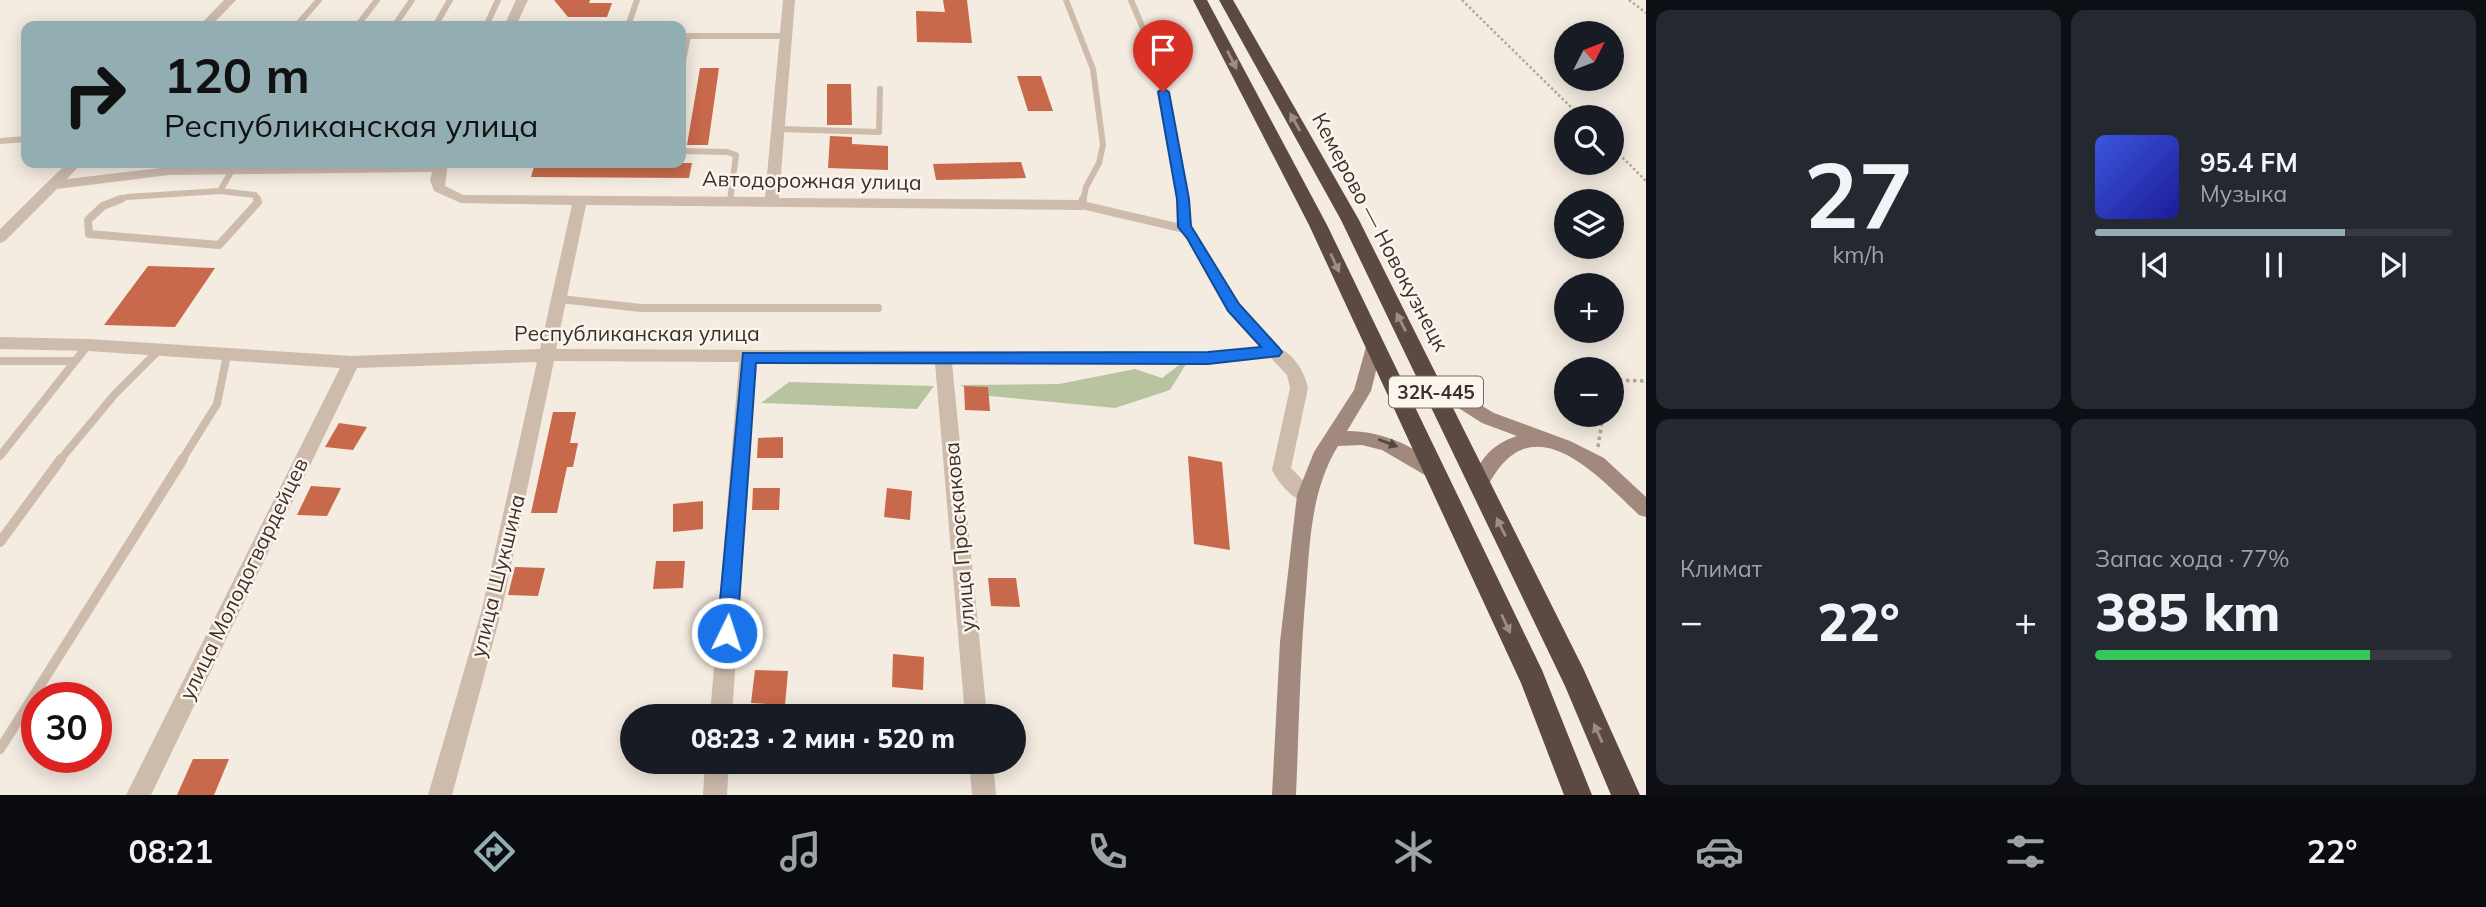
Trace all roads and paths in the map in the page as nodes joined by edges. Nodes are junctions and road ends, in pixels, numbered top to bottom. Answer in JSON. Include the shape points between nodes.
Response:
{"nodes":[{"id":1,"x":230,"y":0,"type":"edge"},
{"id":2,"x":319,"y":0,"type":"edge"},
{"id":3,"x":377,"y":0,"type":"edge"},
{"id":4,"x":412,"y":0,"type":"edge"},
{"id":5,"x":450,"y":0,"type":"edge"},
{"id":6,"x":498,"y":0,"type":"edge"},
{"id":7,"x":522,"y":0,"type":"edge"},
{"id":8,"x":637,"y":0,"type":"edge"},
{"id":9,"x":789,"y":0,"type":"edge"},
{"id":10,"x":1066,"y":0,"type":"edge"},
{"id":11,"x":1131,"y":0,"type":"edge"},
{"id":12,"x":1200,"y":0,"type":"edge"},
{"id":13,"x":1226,"y":0,"type":"edge"},
{"id":14,"x":1462,"y":0,"type":"edge"},
{"id":15,"x":1629,"y":0,"type":"edge"},
{"id":16,"x":1646,"y":13,"type":"edge"},
{"id":17,"x":210,"y":21,"type":"edge"},
{"id":18,"x":300,"y":21,"type":"edge"},
{"id":19,"x":361,"y":21,"type":"edge"},
{"id":20,"x":397,"y":21,"type":"edge"},
{"id":21,"x":438,"y":21,"type":"edge"},
{"id":22,"x":488,"y":21,"type":"edge"},
{"id":23,"x":512,"y":21,"type":"edge"},
{"id":24,"x":630,"y":21,"type":"edge"},
{"id":25,"x":686,"y":36,"type":"edge"},
{"id":26,"x":786,"y":36,"type":"junction"},
{"id":27,"x":880,"y":89,"type":"dead end"},
{"id":28,"x":1569,"y":105,"type":"edge"},
{"id":29,"x":780,"y":129,"type":"junction"},
{"id":30,"x":4,"y":140,"type":"edge"},
{"id":31,"x":0,"y":150,"type":"edge"},
{"id":32,"x":686,"y":151,"type":"edge"},
{"id":33,"x":1624,"y":159,"type":"edge"},
{"id":34,"x":70,"y":168,"type":"edge"},
{"id":35,"x":315,"y":168,"type":"edge"},
{"id":36,"x":439,"y":168,"type":"edge"},
{"id":37,"x":232,"y":170,"type":"junction"},
{"id":38,"x":1646,"y":181,"type":"edge"},
{"id":39,"x":53,"y":186,"type":"junction"},
{"id":40,"x":220,"y":191,"type":"junction"},
{"id":41,"x":580,"y":201,"type":"junction"},
{"id":42,"x":730,"y":201,"type":"junction"},
{"id":43,"x":772,"y":201,"type":"junction"},
{"id":44,"x":1082,"y":205,"type":"junction"},
{"id":45,"x":1184,"y":227,"type":"junction"},
{"id":46,"x":0,"y":238,"type":"edge"},
{"id":47,"x":560,"y":299,"type":"junction"},
{"id":48,"x":878,"y":308,"type":"dead end"},
{"id":49,"x":0,"y":343,"type":"edge"},
{"id":50,"x":88,"y":345,"type":"junction"},
{"id":51,"x":1374,"y":347,"type":"junction"},
{"id":52,"x":159,"y":350,"type":"junction"},
{"id":53,"x":1274,"y":352,"type":"junction"},
{"id":54,"x":227,"y":355,"type":"junction"},
{"id":55,"x":548,"y":355,"type":"junction"},
{"id":56,"x":748,"y":357,"type":"junction"},
{"id":57,"x":943,"y":358,"type":"junction"},
{"id":58,"x":0,"y":361,"type":"edge"},
{"id":59,"x":74,"y":361,"type":"junction"},
{"id":60,"x":351,"y":362,"type":"junction"},
{"id":61,"x":1624,"y":380,"type":"edge"},
{"id":62,"x":1430,"y":381,"type":"junction"},
{"id":63,"x":1646,"y":381,"type":"edge"},
{"id":64,"x":1602,"y":427,"type":"edge"},
{"id":65,"x":1333,"y":439,"type":"junction"},
{"id":66,"x":1545,"y":439,"type":"junction"},
{"id":67,"x":0,"y":456,"type":"edge"},
{"id":68,"x":1597,"y":463,"type":"junction"},
{"id":69,"x":1435,"y":472,"type":"junction"},
{"id":70,"x":1480,"y":482,"type":"junction"},
{"id":71,"x":1307,"y":495,"type":"junction"},
{"id":72,"x":1646,"y":509,"type":"edge"},
{"id":73,"x":0,"y":542,"type":"edge"},
{"id":74,"x":722,"y":704,"type":"edge"},
{"id":75,"x":975,"y":704,"type":"edge"},
{"id":76,"x":0,"y":750,"type":"edge"},
{"id":77,"x":716,"y":774,"type":"edge"},
{"id":78,"x":982,"y":774,"type":"edge"},
{"id":79,"x":138,"y":795,"type":"edge"},
{"id":80,"x":440,"y":795,"type":"edge"},
{"id":81,"x":715,"y":795,"type":"edge"},
{"id":82,"x":984,"y":795,"type":"edge"},
{"id":83,"x":1284,"y":795,"type":"edge"},
{"id":84,"x":1578,"y":795,"type":"edge"},
{"id":85,"x":1626,"y":795,"type":"edge"}],
"edges":[{"from":1,"to":17,"type":"street"},
{"from":2,"to":18,"type":"lane"},
{"from":3,"to":19,"type":"lane"},
{"from":4,"to":20,"type":"lane"},
{"from":5,"to":21,"type":"lane"},
{"from":6,"to":22,"type":"lane"},
{"from":7,"to":23,"type":"street"},
{"from":8,"to":24,"type":"lane"},
{"from":9,"to":26,"type":"street"},
{"from":10,"to":44,"type":"lane","via":[[1094,69],[1103,145]]},
{"from":11,"to":45,"type":"lane","via":[[1161,71]]},
{"from":12,"to":51,"type":"highway","number":"32К-445","one_way":true,"via":[[1318,225]]},
{"from":62,"to":13,"type":"highway","name":"Кемерово — Новокузнецк","number":"32К-445","one_way":true,"via":[[1350,220]]},
{"from":14,"to":28,"type":"path"},
{"from":15,"to":16,"type":"path"},
{"from":25,"to":26,"type":"lane"},
{"from":26,"to":29,"type":"street"},
{"from":27,"to":29,"type":"lane","via":[[878,132]]},
{"from":29,"to":43,"type":"street"},
{"from":30,"to":31,"type":"lane"},
{"from":32,"to":42,"type":"lane","via":[[736,156]]},
{"from":33,"to":38,"type":"path"},
{"from":34,"to":39,"type":"street"},
{"from":35,"to":37,"type":"street"},
{"from":36,"to":41,"type":"street","name":"Автодорожная улица","via":[[439,188],[461,199]]},
{"from":37,"to":39,"type":"street","via":[[169,172]]},
{"from":37,"to":40,"type":"lane"},
{"from":39,"to":46,"type":"street"},
{"from":40,"to":40,"type":"lane","via":[[127,197],[103,206],[88,220],[89,234],[219,245],[258,202],[255,195]]},
{"from":41,"to":42,"type":"street","name":"Автодорожная улица"},
{"from":41,"to":47,"type":"street","name":"улица Шукшина"},
{"from":42,"to":43,"type":"street","name":"Автодорожная улица"},
{"from":43,"to":44,"type":"street","name":"Автодорожная улица"},
{"from":44,"to":45,"type":"lane"},
{"from":45,"to":53,"type":"lane","via":[[1233,307]]},
{"from":47,"to":48,"type":"lane","via":[[641,308]]},
{"from":47,"to":55,"type":"street","name":"улица Шукшина"},
{"from":49,"to":50,"type":"street","name":"Республиканская улица"},
{"from":50,"to":52,"type":"street","name":"Республиканская улица"},
{"from":50,"to":59,"type":"lane"},
{"from":51,"to":65,"type":"street","via":[[1362,391]]},
{"from":51,"to":69,"type":"highway","number":"32К-445"},
{"from":52,"to":54,"type":"street","name":"Республиканская улица"},
{"from":52,"to":73,"type":"lane","via":[[129,376]]},
{"from":53,"to":57,"type":"street","name":"Республиканская улица","via":[[1208,358]]},
{"from":53,"to":71,"type":"street","via":[[1298,376],[1299,388],[1282,470]]},
{"from":54,"to":60,"type":"street","name":"Республиканская улица"},
{"from":54,"to":76,"type":"lane","via":[[218,404]]},
{"from":55,"to":56,"type":"street","name":"Республиканская улица"},
{"from":55,"to":60,"type":"street","name":"Республиканская улица"},
{"from":55,"to":80,"type":"street","name":"улица Шукшина","via":[[492,609]]},
{"from":56,"to":57,"type":"street","name":"Республиканская улица"},
{"from":56,"to":74,"type":"street"},
{"from":57,"to":75,"type":"street","name":"улица Проскакова"},
{"from":58,"to":59,"type":"lane"},
{"from":59,"to":67,"type":"lane"},
{"from":60,"to":79,"type":"street","name":"улица Молодогвардейцев"},
{"from":61,"to":63,"type":"path"},
{"from":62,"to":66,"type":"street","via":[[1488,418]]},
{"from":62,"to":70,"type":"highway","name":"Кемерово — Новокузнецк","number":"32К-445"},
{"from":64,"to":68,"type":"path"},
{"from":65,"to":69,"type":"street","one_way":true,"via":[[1353,436],[1392,444]]},
{"from":65,"to":71,"type":"street"},
{"from":66,"to":68,"type":"street"},
{"from":66,"to":70,"type":"street","via":[[1524,440],[1500,450]]},
{"from":68,"to":72,"type":"street"},
{"from":69,"to":84,"type":"highway","number":"32К-445","one_way":true,"via":[[1533,679]]},
{"from":85,"to":70,"type":"highway","name":"Кемерово — Новокузнецк","number":"32К-445","one_way":true},
{"from":71,"to":83,"type":"street","via":[[1290,642]]},
{"from":77,"to":81,"type":"street"},
{"from":78,"to":82,"type":"street"}]}
